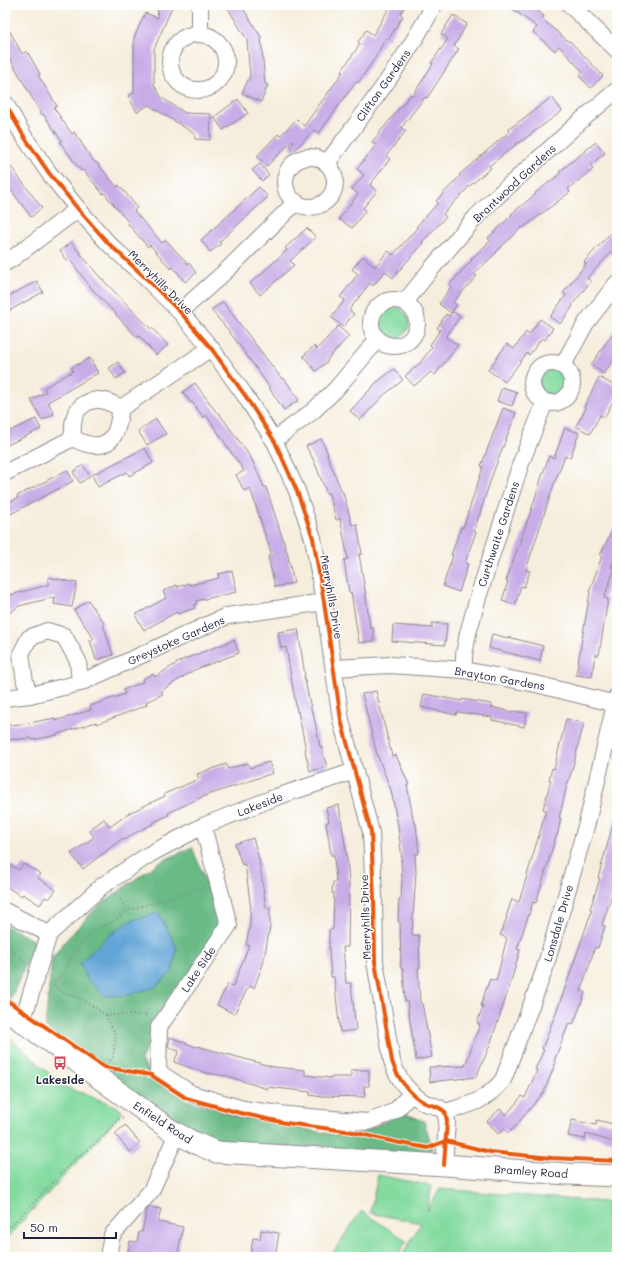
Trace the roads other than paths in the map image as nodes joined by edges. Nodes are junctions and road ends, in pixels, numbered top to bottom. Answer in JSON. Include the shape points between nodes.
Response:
{"nodes":[{"id":1,"x":200,"y":5,"type":"edge"},
{"id":2,"x":434,"y":5,"type":"edge"},
{"id":3,"x":570,"y":5,"type":"edge"},
{"id":4,"x":200,"y":34,"type":"dead end"},
{"id":5,"x":617,"y":50,"type":"edge"},
{"id":6,"x":617,"y":90,"type":"edge"},
{"id":7,"x":5,"y":103,"type":"edge"},
{"id":8,"x":327,"y":163,"type":"junction"},
{"id":9,"x":296,"y":202,"type":"junction"},
{"id":10,"x":78,"y":209,"type":"junction"},
{"id":11,"x":5,"y":263,"type":"edge"},
{"id":12,"x":617,"y":283,"type":"edge"},
{"id":13,"x":405,"y":302,"type":"junction"},
{"id":14,"x":180,"y":312,"type":"junction"},
{"id":15,"x":378,"y":339,"type":"junction"},
{"id":16,"x":211,"y":348,"type":"junction"},
{"id":17,"x":562,"y":365,"type":"junction"},
{"id":18,"x":545,"y":402,"type":"junction"},
{"id":19,"x":121,"y":408,"type":"junction"},
{"id":20,"x":73,"y":438,"type":"junction"},
{"id":21,"x":274,"y":440,"type":"junction"},
{"id":22,"x":5,"y":473,"type":"edge"},
{"id":23,"x":324,"y":602,"type":"junction"},
{"id":24,"x":334,"y":668,"type":"junction"},
{"id":25,"x":464,"y":670,"type":"junction"},
{"id":26,"x":80,"y":683,"type":"junction"},
{"id":27,"x":30,"y":695,"type":"junction"},
{"id":28,"x":5,"y":698,"type":"edge"},
{"id":29,"x":616,"y":700,"type":"edge"},
{"id":30,"x":355,"y":771,"type":"junction"},
{"id":31,"x":203,"y":826,"type":"junction"},
{"id":32,"x":5,"y":911,"type":"edge"},
{"id":33,"x":49,"y":934,"type":"junction"},
{"id":34,"x":13,"y":1014,"type":"edge"},
{"id":35,"x":412,"y":1093,"type":"junction"},
{"id":36,"x":445,"y":1112,"type":"junction"},
{"id":37,"x":177,"y":1134,"type":"junction"},
{"id":38,"x":444,"y":1165,"type":"junction"},
{"id":39,"x":617,"y":1176,"type":"edge"},
{"id":40,"x":108,"y":1257,"type":"edge"}],
"edges":[{"from":1,"to":4,"type":"street"},
{"from":2,"to":8,"type":"street","name":"Clifton Gardens","via":[[384,85]]},
{"from":3,"to":5,"type":"street"},
{"from":6,"to":13,"type":"street","name":"Brantwood Gardens","via":[[485,208]]},
{"from":7,"to":10,"type":"street","name":"Merryhills Drive","via":[[48,172]]},
{"from":8,"to":9,"type":"street","via":[[335,178],[332,194],[320,205],[312,207]]},
{"from":8,"to":9,"type":"street","via":[[320,159],[304,157],[291,166],[285,181],[290,196]]},
{"from":9,"to":14,"type":"street"},
{"from":10,"to":11,"type":"street"},
{"from":10,"to":14,"type":"street","name":"Merryhills Drive"},
{"from":12,"to":17,"type":"street","via":[[586,323]]},
{"from":13,"to":15,"type":"street","via":[[390,300],[377,306],[373,312],[371,327]]},
{"from":13,"to":15,"type":"street","via":[[413,310],[417,322],[412,336],[407,342],[392,346]]},
{"from":14,"to":16,"type":"street","name":"Merryhills Drive"},
{"from":15,"to":21,"type":"street","via":[[336,389],[313,411]]},
{"from":16,"to":19,"type":"street"},
{"from":16,"to":21,"type":"street","name":"Merryhills Drive"},
{"from":17,"to":18,"type":"street","via":[[571,374],[571,392],[557,403]]},
{"from":17,"to":18,"type":"street","via":[[551,362],[545,364],[533,376],[535,394]]},
{"from":18,"to":25,"type":"street","name":"Curthwaite Gardens","via":[[521,463],[479,594],[468,633]]},
{"from":19,"to":20,"type":"street","via":[[115,433],[104,444],[89,445]]},
{"from":19,"to":20,"type":"street","via":[[96,399],[84,404],[76,412],[72,425]]},
{"from":20,"to":22,"type":"street"},
{"from":21,"to":23,"type":"street","name":"Merryhills Drive","via":[[297,491],[313,538]]},
{"from":23,"to":24,"type":"street","name":"Merryhills Drive"},
{"from":23,"to":26,"type":"street","name":"Greystoke Gardens","via":[[228,616]]},
{"from":24,"to":25,"type":"street","name":"Brayton Gardens","via":[[390,666]]},
{"from":24,"to":30,"type":"street","name":"Merryhills Drive","via":[[341,720]]},
{"from":25,"to":29,"type":"street","name":"Brayton Gardens"},
{"from":26,"to":27,"type":"street","name":"Greystoke Gardens"},
{"from":26,"to":27,"type":"street","via":[[78,661],[64,636],[47,631],[29,638],[21,654],[24,682]]},
{"from":27,"to":28,"type":"street","name":"Greystoke Gardens"},
{"from":29,"to":36,"type":"street","name":"Lonsdale Drive","via":[[587,823],[544,971],[503,1080],[483,1099]]},
{"from":30,"to":31,"type":"street","name":"Lakeside","via":[[276,797]]},
{"from":30,"to":35,"type":"street","name":"Merryhills Drive","via":[[371,832],[375,962],[392,1061],[402,1082]]},
{"from":31,"to":33,"type":"street","name":"Lakeside","via":[[150,854],[102,886]]},
{"from":31,"to":35,"type":"street","name":"Lake Side","via":[[229,925],[159,1027],[158,1072],[192,1094],[243,1108],[367,1122],[387,1116]]},
{"from":32,"to":33,"type":"street"},
{"from":33,"to":34,"type":"street","via":[[25,1013]]},
{"from":34,"to":37,"type":"main road","name":"Enfield Road"},
{"from":35,"to":36,"type":"street","name":"Merryhills Drive"},
{"from":36,"to":38,"type":"street","via":[[447,1121]]},
{"from":37,"to":38,"type":"main road","name":"Enfield Road","via":[[216,1152]]},
{"from":37,"to":40,"type":"street","via":[[151,1191],[112,1235]]},
{"from":38,"to":39,"type":"main road","name":"Bramley Road"}]}
